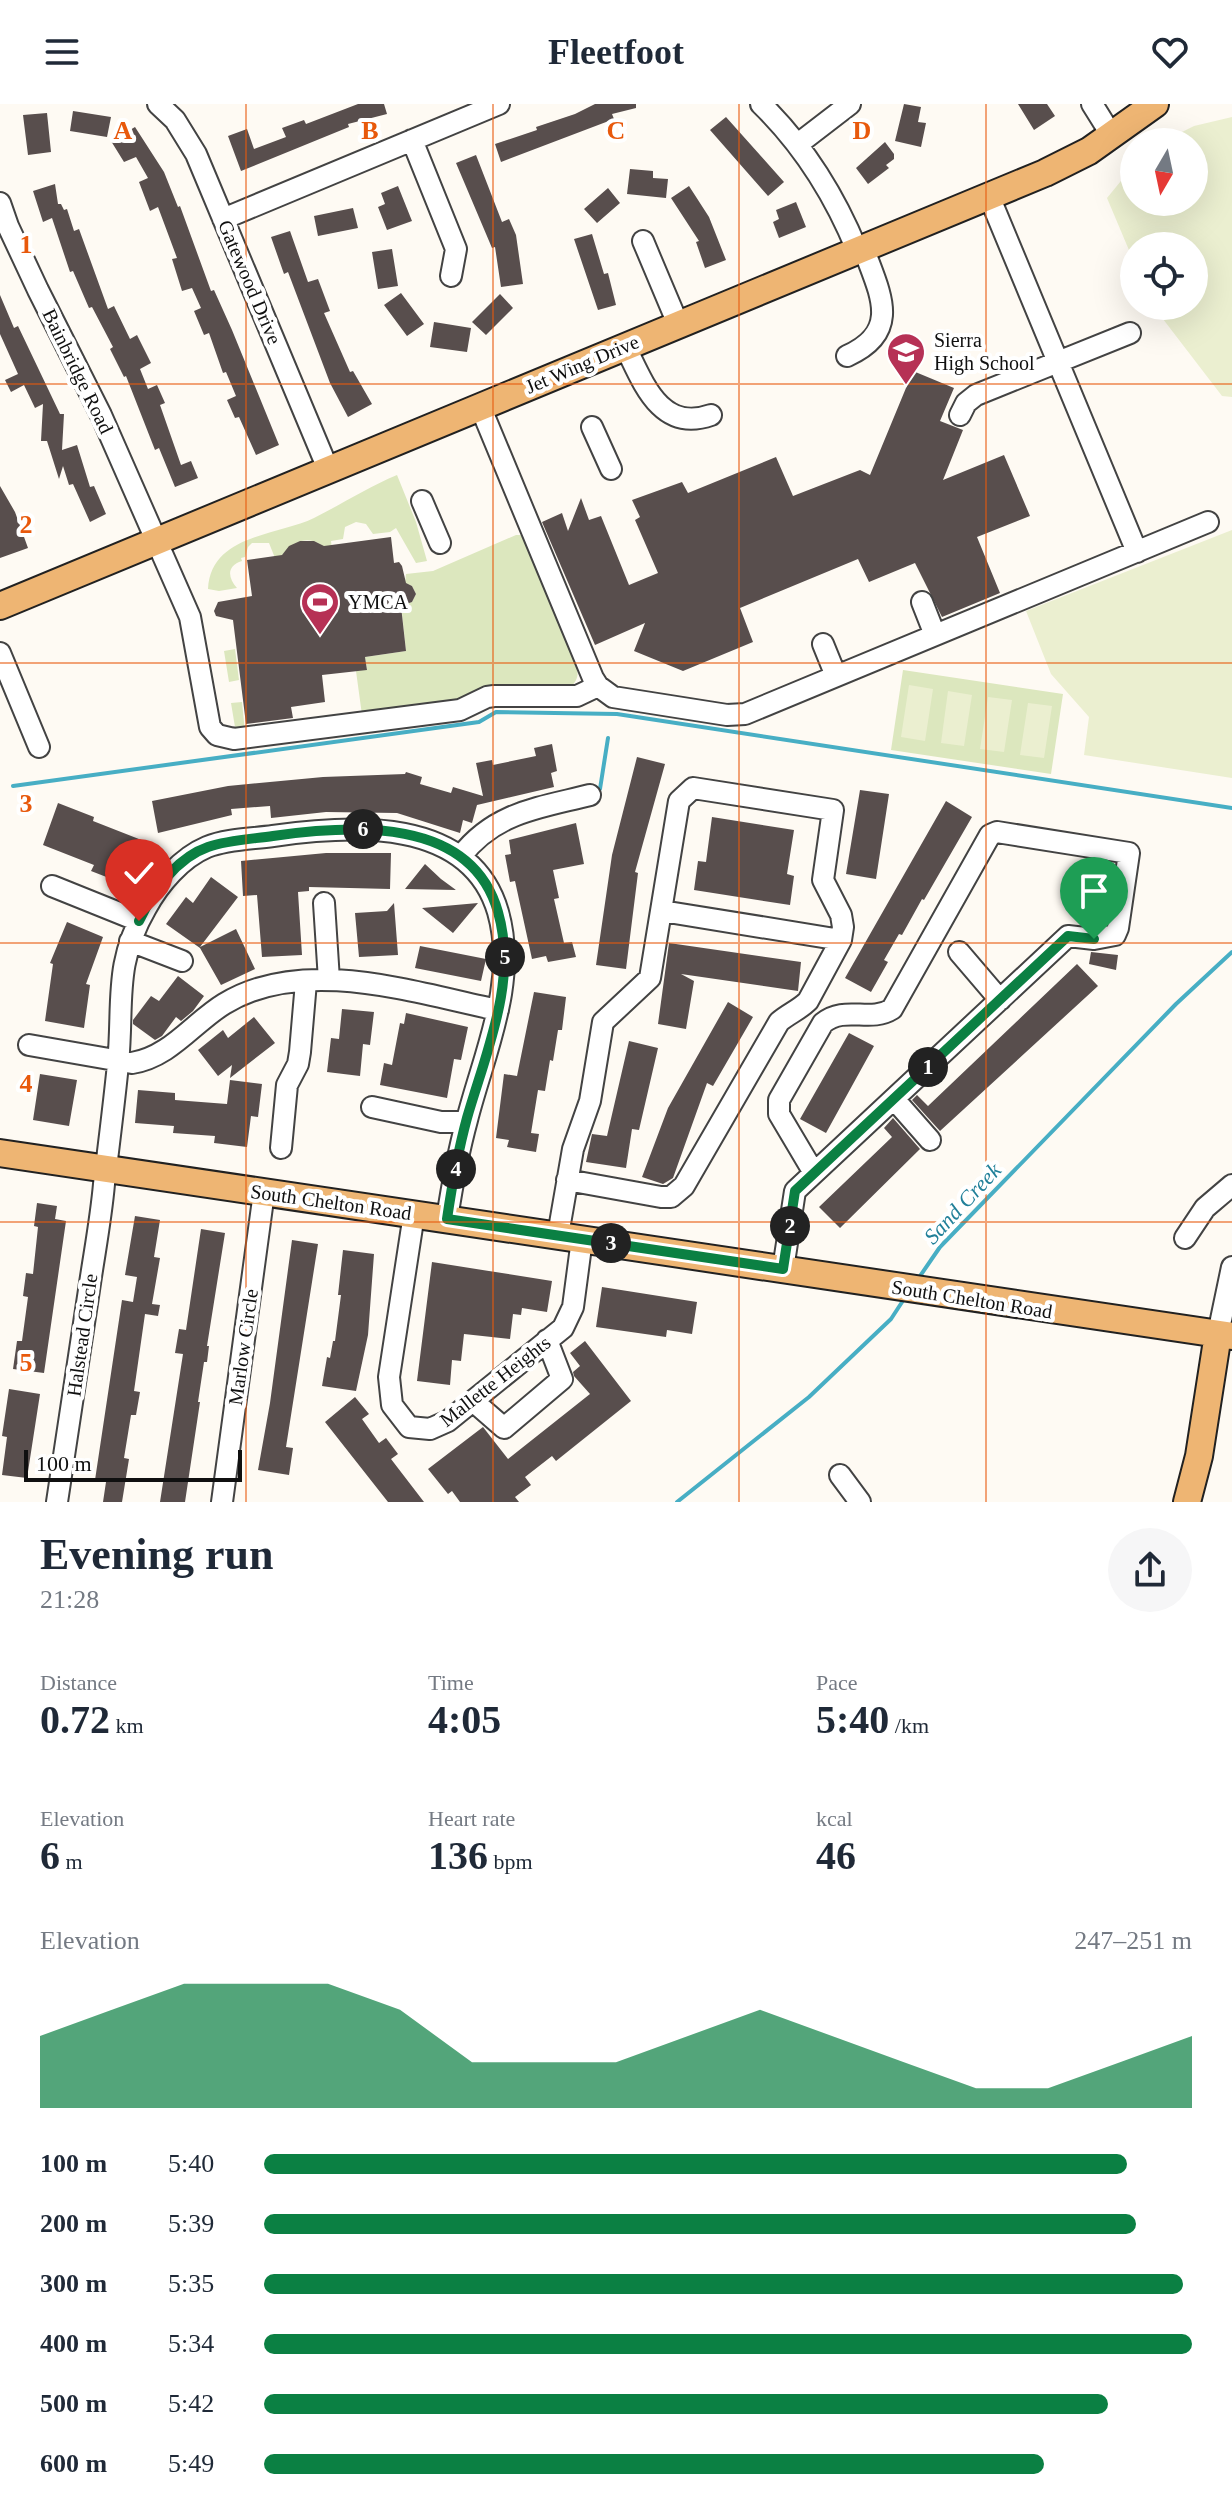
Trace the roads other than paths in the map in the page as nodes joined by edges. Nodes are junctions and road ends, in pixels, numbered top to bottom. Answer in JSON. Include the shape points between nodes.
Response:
{"nodes":[{"id":1,"x":158,"y":104,"type":"edge"},
{"id":2,"x":499,"y":104,"type":"edge"},
{"id":3,"x":761,"y":104,"type":"edge"},
{"id":4,"x":850,"y":104,"type":"edge"},
{"id":5,"x":1092,"y":104,"type":"edge"},
{"id":6,"x":1155,"y":104,"type":"edge"},
{"id":7,"x":1112,"y":136,"type":"junction"},
{"id":8,"x":412,"y":140,"type":"junction"},
{"id":9,"x":798,"y":144,"type":"junction"},
{"id":10,"x":989,"y":196,"type":"junction"},
{"id":11,"x":0,"y":203,"type":"edge"},
{"id":12,"x":223,"y":219,"type":"junction"},
{"id":13,"x":643,"y":241,"type":"dead end"},
{"id":14,"x":860,"y":248,"type":"junction"},
{"id":15,"x":451,"y":276,"type":"dead end"},
{"id":16,"x":678,"y":324,"type":"junction"},
{"id":17,"x":1130,"y":333,"type":"dead end"},
{"id":18,"x":625,"y":346,"type":"junction"},
{"id":19,"x":847,"y":356,"type":"dead end"},
{"id":20,"x":1059,"y":363,"type":"junction"},
{"id":21,"x":480,"y":406,"type":"junction"},
{"id":22,"x":711,"y":415,"type":"dead end"},
{"id":23,"x":960,"y":415,"type":"dead end"},
{"id":24,"x":592,"y":427,"type":"dead end"},
{"id":25,"x":328,"y":469,"type":"junction"},
{"id":26,"x":611,"y":469,"type":"dead end"},
{"id":27,"x":422,"y":501,"type":"dead end"},
{"id":28,"x":1208,"y":522,"type":"dead end"},
{"id":29,"x":155,"y":540,"type":"junction"},
{"id":30,"x":440,"y":543,"type":"dead end"},
{"id":31,"x":1137,"y":552,"type":"junction"},
{"id":32,"x":922,"y":602,"type":"dead end"},
{"id":33,"x":0,"y":606,"type":"edge"},
{"id":34,"x":935,"y":635,"type":"junction"},
{"id":35,"x":823,"y":644,"type":"dead end"},
{"id":36,"x":0,"y":653,"type":"edge"},
{"id":37,"x":836,"y":676,"type":"junction"},
{"id":38,"x":598,"y":686,"type":"junction"},
{"id":39,"x":39,"y":747,"type":"dead end"},
{"id":40,"x":590,"y":795,"type":"dead end"},
{"id":41,"x":461,"y":856,"type":"junction"},
{"id":42,"x":52,"y":886,"type":"dead end"},
{"id":43,"x":324,"y":903,"type":"dead end"},
{"id":44,"x":662,"y":911,"type":"junction"},
{"id":45,"x":139,"y":921,"type":"junction"},
{"id":46,"x":841,"y":940,"type":"junction"},
{"id":47,"x":130,"y":941,"type":"junction"},
{"id":48,"x":959,"y":952,"type":"dead end"},
{"id":49,"x":182,"y":961,"type":"dead end"},
{"id":50,"x":329,"y":980,"type":"junction"},
{"id":51,"x":306,"y":982,"type":"junction"},
{"id":52,"x":1000,"y":1000,"type":"junction"},
{"id":53,"x":498,"y":1010,"type":"junction"},
{"id":54,"x":29,"y":1045,"type":"dead end"},
{"id":55,"x":118,"y":1061,"type":"junction"},
{"id":56,"x":894,"y":1099,"type":"junction"},
{"id":57,"x":372,"y":1107,"type":"dead end"},
{"id":58,"x":466,"y":1122,"type":"junction"},
{"id":59,"x":930,"y":1140,"type":"dead end"},
{"id":60,"x":281,"y":1148,"type":"dead end"},
{"id":61,"x":0,"y":1153,"type":"edge"},
{"id":62,"x":106,"y":1168,"type":"junction"},
{"id":63,"x":814,"y":1173,"type":"junction"},
{"id":64,"x":567,"y":1180,"type":"junction"},
{"id":65,"x":1232,"y":1185,"type":"edge"},
{"id":66,"x":264,"y":1192,"type":"junction"},
{"id":67,"x":414,"y":1214,"type":"junction"},
{"id":68,"x":447,"y":1219,"type":"junction"},
{"id":69,"x":570,"y":1237,"type":"junction"},
{"id":70,"x":1185,"y":1238,"type":"dead end"},
{"id":71,"x":1232,"y":1267,"type":"edge"},
{"id":72,"x":783,"y":1269,"type":"junction"},
{"id":73,"x":1225,"y":1335,"type":"edge"},
{"id":74,"x":547,"y":1340,"type":"junction"},
{"id":75,"x":473,"y":1401,"type":"junction"},
{"id":76,"x":840,"y":1475,"type":"dead end"},
{"id":77,"x":57,"y":1502,"type":"edge"},
{"id":78,"x":222,"y":1502,"type":"edge"},
{"id":79,"x":860,"y":1502,"type":"edge"},
{"id":80,"x":1187,"y":1502,"type":"edge"}],
"edges":[{"from":1,"to":12,"type":"street","name":"Gatewood Drive","via":[[187,137]]},
{"from":2,"to":8,"type":"street"},
{"from":3,"to":9,"type":"street"},
{"from":4,"to":9,"type":"street"},
{"from":5,"to":7,"type":"street"},
{"from":6,"to":7,"type":"main road","name":"Jet Wing Drive"},
{"from":7,"to":10,"type":"main road","name":"Jet Wing Drive","via":[[1065,164]]},
{"from":8,"to":12,"type":"street"},
{"from":8,"to":15,"type":"street","via":[[456,249]]},
{"from":9,"to":14,"type":"street"},
{"from":10,"to":14,"type":"main road","name":"Jet Wing Drive"},
{"from":10,"to":20,"type":"street"},
{"from":11,"to":29,"type":"street","name":"Bainbridge Road"},
{"from":12,"to":25,"type":"street","name":"Gatewood Drive"},
{"from":13,"to":16,"type":"street"},
{"from":14,"to":16,"type":"main road","name":"Jet Wing Drive"},
{"from":14,"to":19,"type":"street","via":[[882,304],[882,323],[875,338]]},
{"from":16,"to":18,"type":"main road","name":"Jet Wing Drive"},
{"from":17,"to":20,"type":"street"},
{"from":18,"to":21,"type":"main road","name":"Jet Wing Drive"},
{"from":18,"to":22,"type":"street","via":[[663,410],[684,418]]},
{"from":20,"to":23,"type":"street","via":[[976,395]]},
{"from":20,"to":31,"type":"street"},
{"from":21,"to":25,"type":"main road","name":"Jet Wing Drive"},
{"from":21,"to":38,"type":"street"},
{"from":24,"to":26,"type":"street"},
{"from":25,"to":29,"type":"main road","name":"Jet Wing Drive"},
{"from":27,"to":30,"type":"street"},
{"from":28,"to":31,"type":"street"},
{"from":29,"to":33,"type":"main road","name":"Jet Wing Drive"},
{"from":29,"to":38,"type":"street","name":"Bainbridge Road","via":[[190,617],[210,727],[224,739],[460,710],[487,697],[577,696]]},
{"from":31,"to":34,"type":"street"},
{"from":32,"to":34,"type":"street"},
{"from":34,"to":37,"type":"street"},
{"from":35,"to":37,"type":"street"},
{"from":36,"to":39,"type":"street"},
{"from":37,"to":38,"type":"street","via":[[745,714],[708,701],[613,697]]},
{"from":40,"to":41,"type":"street","via":[[497,822]]},
{"from":41,"to":45,"type":"street","name":"Halstead Circle","via":[[424,838],[378,830],[232,841],[207,847],[173,871]]},
{"from":41,"to":53,"type":"street","via":[[489,889],[503,931]]},
{"from":42,"to":45,"type":"street"},
{"from":43,"to":50,"type":"street"},
{"from":44,"to":46,"type":"street"},
{"from":44,"to":46,"type":"street","name":"Mallette Heights","via":[[679,801],[686,792],[693,788],[833,810],[823,880],[841,915]]},
{"from":44,"to":64,"type":"street","name":"Mallette Heights","via":[[650,978],[603,1022],[590,1101]]},
{"from":45,"to":47,"type":"street","name":"Halstead Circle"},
{"from":46,"to":64,"type":"street","via":[[808,1001],[779,1022],[678,1192],[661,1197]]},
{"from":47,"to":49,"type":"street"},
{"from":47,"to":55,"type":"street","name":"Halstead Circle","via":[[122,969]]},
{"from":48,"to":52,"type":"street"},
{"from":50,"to":51,"type":"street"},
{"from":50,"to":53,"type":"street","via":[[360,981]]},
{"from":51,"to":55,"type":"street","via":[[277,984],[241,996],[153,1057]]},
{"from":51,"to":60,"type":"street","via":[[300,1052],[287,1085]]},
{"from":52,"to":56,"type":"street"},
{"from":52,"to":63,"type":"street","via":[[1068,936],[1115,935],[1129,853],[990,835],[892,1009],[881,1015],[836,1014],[823,1023],[779,1100],[779,1114]]},
{"from":53,"to":58,"type":"street"},
{"from":54,"to":55,"type":"street"},
{"from":55,"to":62,"type":"street","name":"Halstead Circle"},
{"from":56,"to":59,"type":"street"},
{"from":56,"to":63,"type":"street"},
{"from":57,"to":58,"type":"street"},
{"from":58,"to":68,"type":"street"},
{"from":61,"to":62,"type":"main road","name":"South Chelton Road"},
{"from":62,"to":66,"type":"main road","name":"South Chelton Road"},
{"from":62,"to":77,"type":"street","name":"Halstead Circle"},
{"from":63,"to":72,"type":"street","via":[[795,1191]]},
{"from":64,"to":69,"type":"street","name":"Mallette Heights"},
{"from":65,"to":70,"type":"street","via":[[1205,1208]]},
{"from":66,"to":67,"type":"main road","name":"South Chelton Road"},
{"from":66,"to":78,"type":"street","name":"Marlow Circle"},
{"from":67,"to":68,"type":"main road","name":"South Chelton Road"},
{"from":67,"to":75,"type":"street","name":"Mallette Heights","via":[[389,1377],[392,1405],[409,1427],[430,1429]]},
{"from":68,"to":69,"type":"main road","name":"South Chelton Road"},
{"from":69,"to":72,"type":"main road","name":"South Chelton Road"},
{"from":69,"to":74,"type":"street","name":"Mallette Heights","via":[[573,1307],[563,1328]]},
{"from":71,"to":73,"type":"street"},
{"from":72,"to":73,"type":"main road","name":"South Chelton Road"},
{"from":73,"to":80,"type":"main road"},
{"from":74,"to":75,"type":"street","name":"Mallette Heights"},
{"from":74,"to":75,"type":"street","via":[[562,1379],[504,1428]]},
{"from":76,"to":79,"type":"street"}]}
